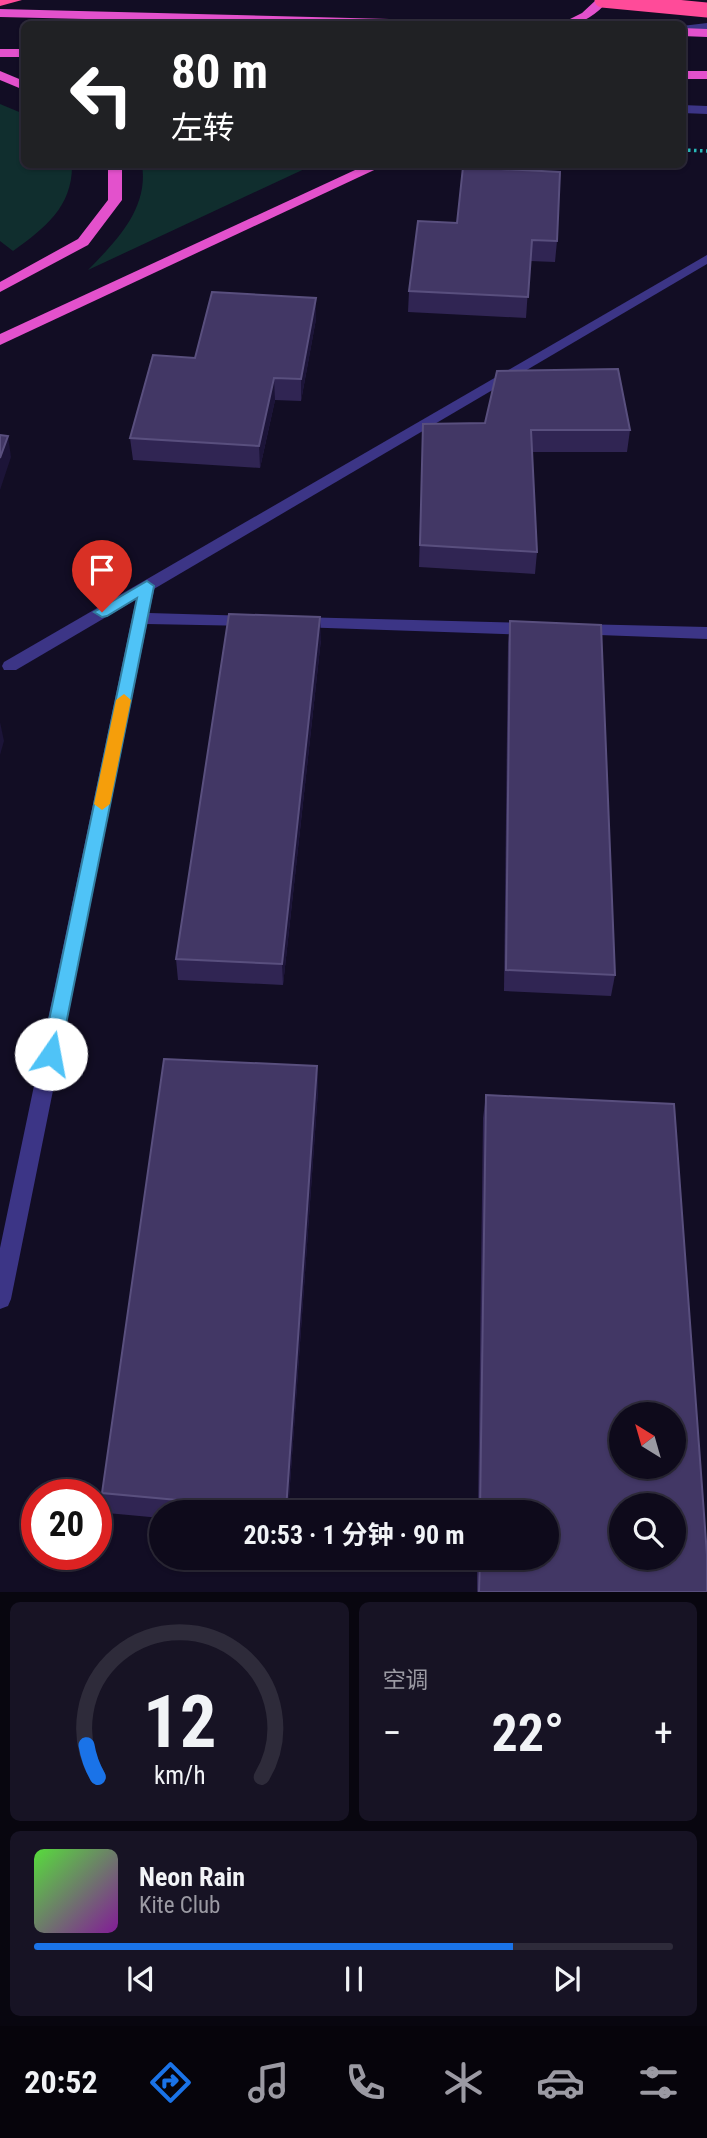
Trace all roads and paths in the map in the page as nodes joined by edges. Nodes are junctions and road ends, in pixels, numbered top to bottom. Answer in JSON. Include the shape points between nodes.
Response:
{"nodes":[{"id":1,"x":15,"y":0,"type":"edge"},
{"id":2,"x":603,"y":0,"type":"edge"},
{"id":3,"x":0,"y":2,"type":"edge"},
{"id":4,"x":707,"y":10,"type":"edge"},
{"id":5,"x":0,"y":13,"type":"edge"},
{"id":6,"x":319,"y":21,"type":"edge"},
{"id":7,"x":574,"y":21,"type":"edge"},
{"id":8,"x":707,"y":26,"type":"edge"},
{"id":9,"x":686,"y":30,"type":"edge"},
{"id":10,"x":686,"y":31,"type":"edge"},
{"id":11,"x":707,"y":33,"type":"edge"},
{"id":12,"x":0,"y":53,"type":"edge"},
{"id":13,"x":21,"y":53,"type":"edge"},
{"id":14,"x":0,"y":75,"type":"edge"},
{"id":15,"x":686,"y":75,"type":"edge"},
{"id":16,"x":707,"y":75,"type":"edge"},
{"id":17,"x":21,"y":85,"type":"edge"},
{"id":18,"x":686,"y":109,"type":"edge"},
{"id":19,"x":707,"y":110,"type":"edge"},
{"id":20,"x":686,"y":150,"type":"edge"},
{"id":21,"x":707,"y":151,"type":"edge"},
{"id":22,"x":116,"y":168,"type":"edge"},
{"id":23,"x":371,"y":168,"type":"edge"},
{"id":24,"x":707,"y":259,"type":"edge"},
{"id":25,"x":0,"y":288,"type":"edge"},
{"id":26,"x":0,"y":340,"type":"edge"},
{"id":27,"x":147,"y":586,"type":"junction"},
{"id":28,"x":140,"y":618,"type":"junction"},
{"id":29,"x":707,"y":633,"type":"edge"},
{"id":30,"x":10,"y":666,"type":"dead end"},
{"id":31,"x":0,"y":1299,"type":"edge"}],
"edges":[{"from":1,"to":3,"type":"highway"},
{"from":2,"to":4,"type":"highway","bridge":true},
{"from":2,"to":7,"type":"highway"},
{"from":5,"to":6,"type":"highway"},
{"from":8,"to":9,"type":"street"},
{"from":10,"to":11,"type":"highway"},
{"from":12,"to":13,"type":"highway"},
{"from":14,"to":17,"type":"highway"},
{"from":15,"to":16,"type":"highway"},
{"from":18,"to":19,"type":"street"},
{"from":20,"to":21,"type":"path"},
{"from":22,"to":25,"type":"highway","via":[[115,200],[83,242]]},
{"from":23,"to":26,"type":"highway"},
{"from":24,"to":27,"type":"street"},
{"from":27,"to":28,"type":"street"},
{"from":27,"to":30,"type":"street"},
{"from":28,"to":29,"type":"street"},
{"from":28,"to":31,"type":"street"}]}
